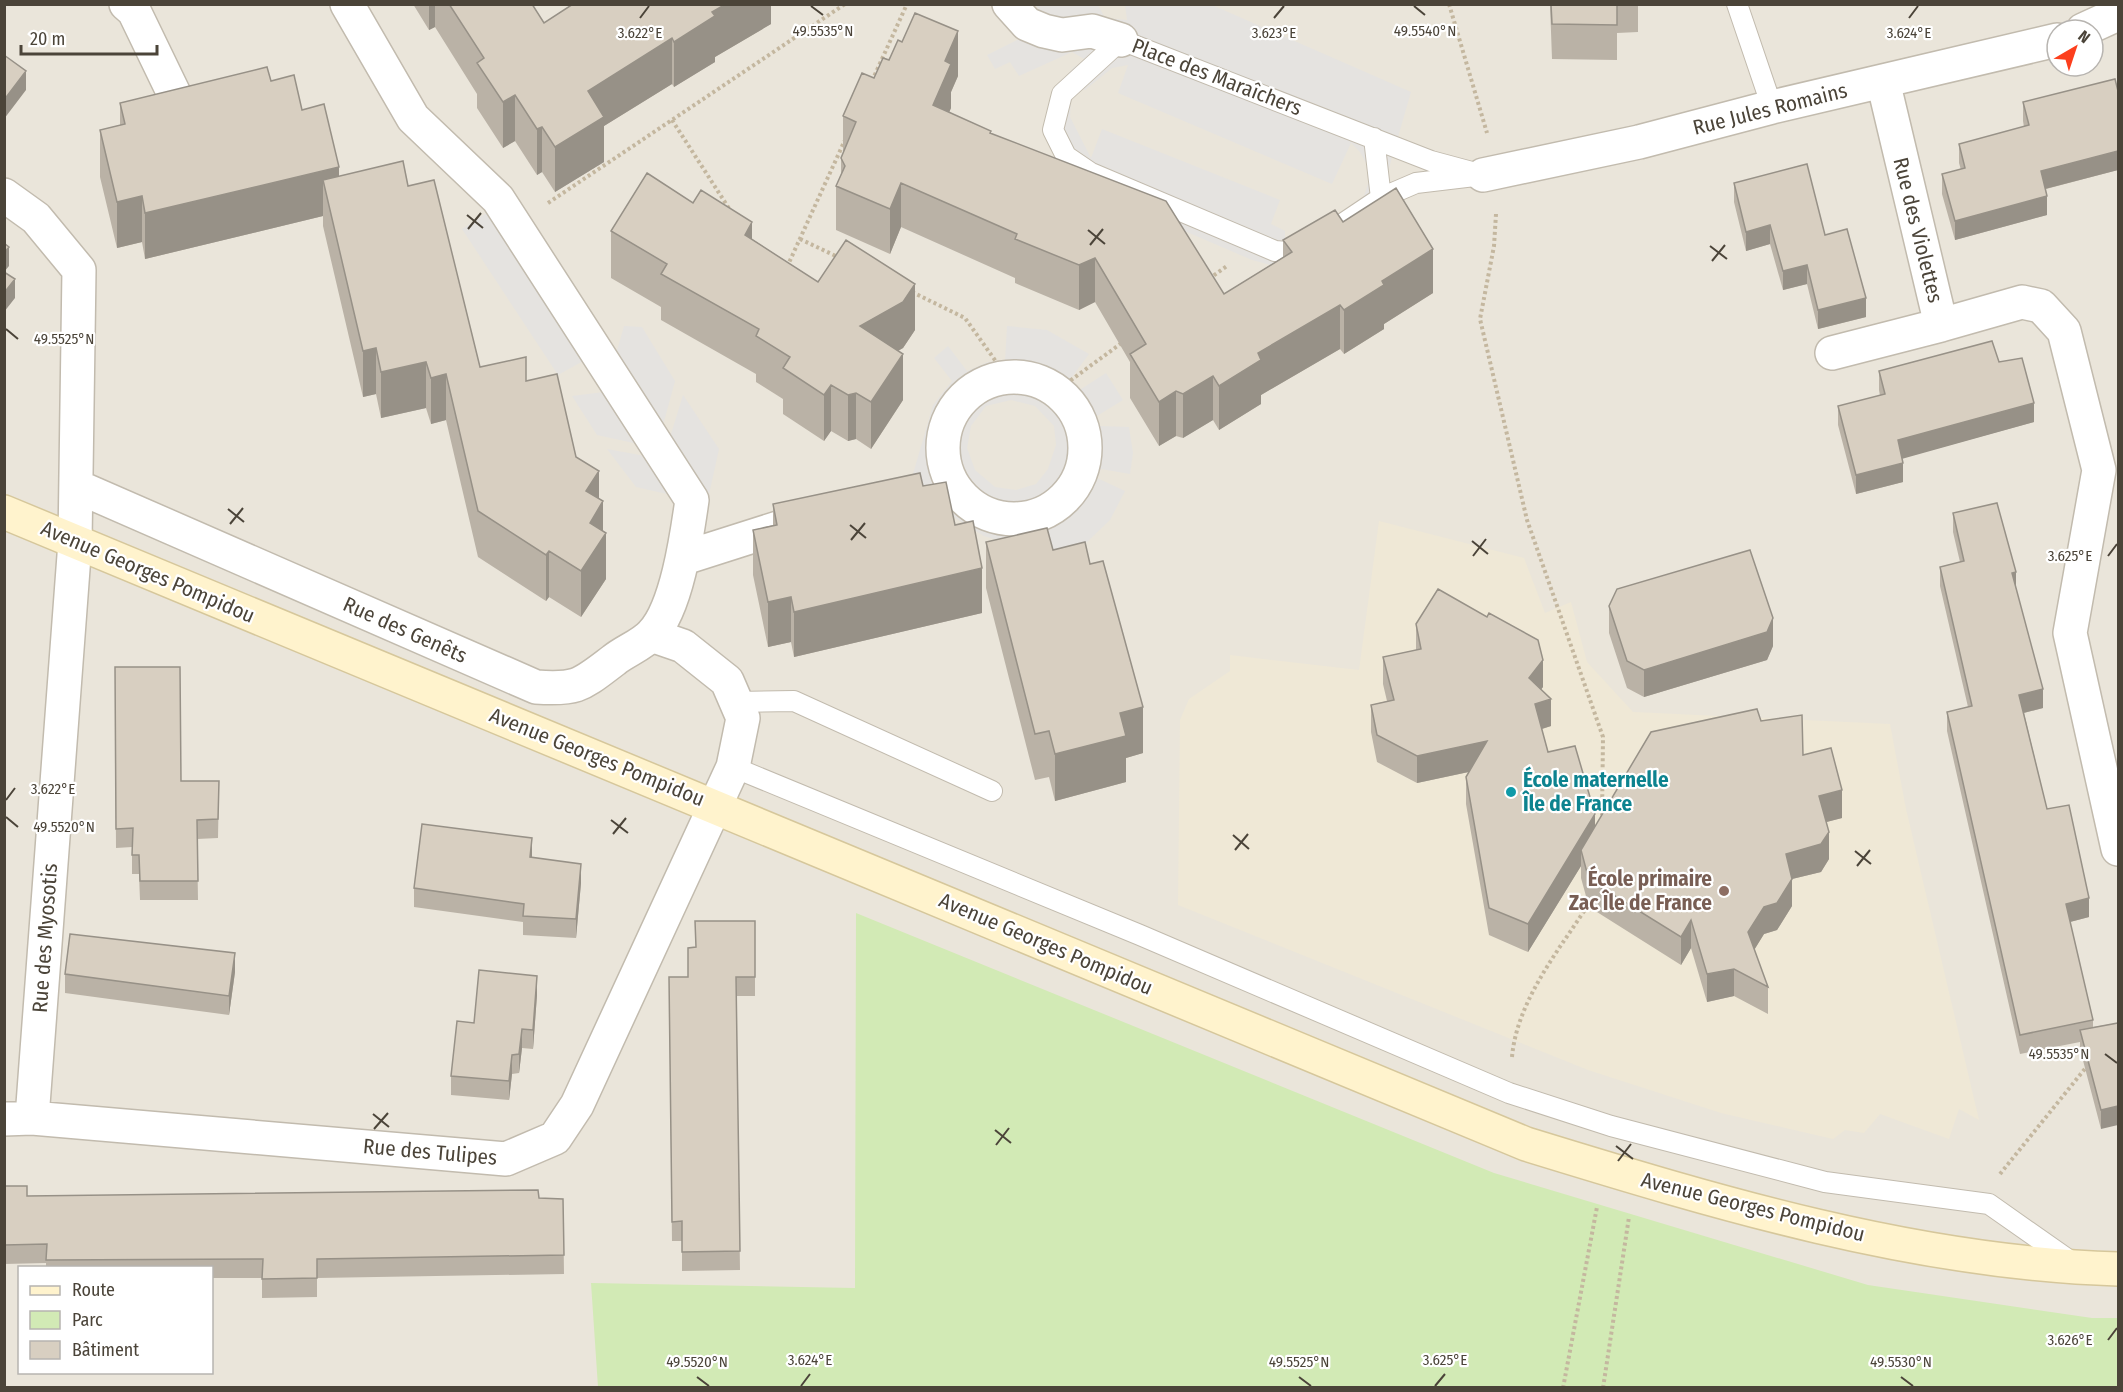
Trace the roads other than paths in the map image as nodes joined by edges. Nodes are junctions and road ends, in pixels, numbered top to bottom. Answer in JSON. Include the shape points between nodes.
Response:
{"nodes":[{"id":1,"x":126,"y":4,"type":"edge"},
{"id":2,"x":347,"y":4,"type":"edge"},
{"id":3,"x":1009,"y":4,"type":"edge"},
{"id":4,"x":1737,"y":4,"type":"edge"},
{"id":5,"x":1121,"y":40,"type":"junction"},
{"id":6,"x":2045,"y":43,"type":"edge"},
{"id":7,"x":1883,"y":81,"type":"junction"},
{"id":8,"x":177,"y":100,"type":"edge"},
{"id":9,"x":1772,"y":107,"type":"junction"},
{"id":10,"x":1374,"y":138,"type":"junction"},
{"id":11,"x":1491,"y":173,"type":"junction"},
{"id":12,"x":4,"y":195,"type":"edge"},
{"id":13,"x":1381,"y":198,"type":"junction"},
{"id":14,"x":1941,"y":325,"type":"junction"},
{"id":15,"x":1832,"y":353,"type":"dead end"},
{"id":16,"x":947,"y":474,"type":"junction"},
{"id":17,"x":914,"y":484,"type":"edge"},
{"id":18,"x":76,"y":486,"type":"junction"},
{"id":19,"x":4,"y":512,"type":"edge"},
{"id":20,"x":827,"y":512,"type":"edge"},
{"id":21,"x":75,"y":542,"type":"junction"},
{"id":22,"x":684,"y":558,"type":"junction"},
{"id":23,"x":651,"y":635,"type":"junction"},
{"id":24,"x":736,"y":702,"type":"junction"},
{"id":25,"x":733,"y":767,"type":"junction"},
{"id":26,"x":992,"y":790,"type":"dead end"},
{"id":27,"x":715,"y":806,"type":"junction"},
{"id":28,"x":2118,"y":849,"type":"edge"},
{"id":29,"x":18,"y":1118,"type":"edge"},
{"id":30,"x":2081,"y":1268,"type":"junction"},
{"id":31,"x":2118,"y":1269,"type":"edge"}],
"edges":[{"from":1,"to":8,"type":"street","via":[[134,11]]},
{"from":2,"to":22,"type":"street","name":"Rue des Genêts","via":[[413,118],[498,199],[692,500]]},
{"from":3,"to":5,"type":"street","via":[[1027,24],[1044,31],[1062,35],[1092,31]]},
{"from":4,"to":9,"type":"lane"},
{"from":5,"to":10,"type":"lane","name":"Place des Maraîchers"},
{"from":5,"to":13,"type":"lane","name":"Place des Maraîchers","via":[[1062,94],[1053,130],[1066,156],[1091,173],[1275,251],[1299,253]]},
{"from":6,"to":7,"type":"street","name":"Rue Jules Romains"},
{"from":7,"to":9,"type":"street","name":"Rue Jules Romains"},
{"from":7,"to":14,"type":"street","name":"Rue des Violettes"},
{"from":9,"to":11,"type":"street","name":"Rue Jules Romains","via":[[1639,142]]},
{"from":10,"to":11,"type":"lane","name":"Place des Maraîchers","via":[[1431,161]]},
{"from":10,"to":13,"type":"lane"},
{"from":11,"to":13,"type":"lane","name":"Place des Maraîchers","via":[[1416,183]]},
{"from":12,"to":18,"type":"street","name":"Rue des Myosotis","via":[[36,218],[78,270]]},
{"from":14,"to":15,"type":"street"},
{"from":14,"to":28,"type":"street","name":"Rue des Violettes","via":[[2022,302],[2041,306],[2064,331],[2099,470],[2070,633]]},
{"from":16,"to":16,"type":"street","via":[[960,495],[978,510],[1000,518],[1024,519],[1047,511],[1066,497],[1079,476],[1085,454],[1079,422],[1056,391],[1033,380],[1007,377],[986,382],[967,394],[953,410],[944,431],[942,453]]},
{"from":16,"to":17,"type":"street"},
{"from":18,"to":21,"type":"street","name":"Rue des Myosotis"},
{"from":18,"to":23,"type":"street","name":"Rue des Genêts","via":[[536,687],[564,689],[581,685]]},
{"from":19,"to":21,"type":"main road","name":"Avenue Georges Pompidou"},
{"from":20,"to":22,"type":"street"},
{"from":21,"to":27,"type":"main road","name":"Avenue Georges Pompidou"},
{"from":21,"to":29,"type":"street","name":"Rue des Myosotis"},
{"from":22,"to":23,"type":"street","name":"Rue des Genêts","via":[[661,620]]},
{"from":23,"to":24,"type":"street","via":[[683,646],[727,681]]},
{"from":24,"to":25,"type":"street","name":"Rue des Tulipes","via":[[742,718]]},
{"from":24,"to":26,"type":"lane","via":[[794,701]]},
{"from":25,"to":27,"type":"street","name":"Rue des Tulipes"},
{"from":25,"to":30,"type":"lane","via":[[1509,1093],[1611,1126],[1825,1182],[1989,1204]]},
{"from":27,"to":29,"type":"street","name":"Rue des Tulipes","via":[[577,1105],[555,1138],[506,1159]]},
{"from":27,"to":30,"type":"main road","name":"Avenue Georges Pompidou","via":[[1526,1144],[1707,1198],[1914,1247]]},
{"from":30,"to":31,"type":"main road","name":"Avenue Georges Pompidou"}]}
